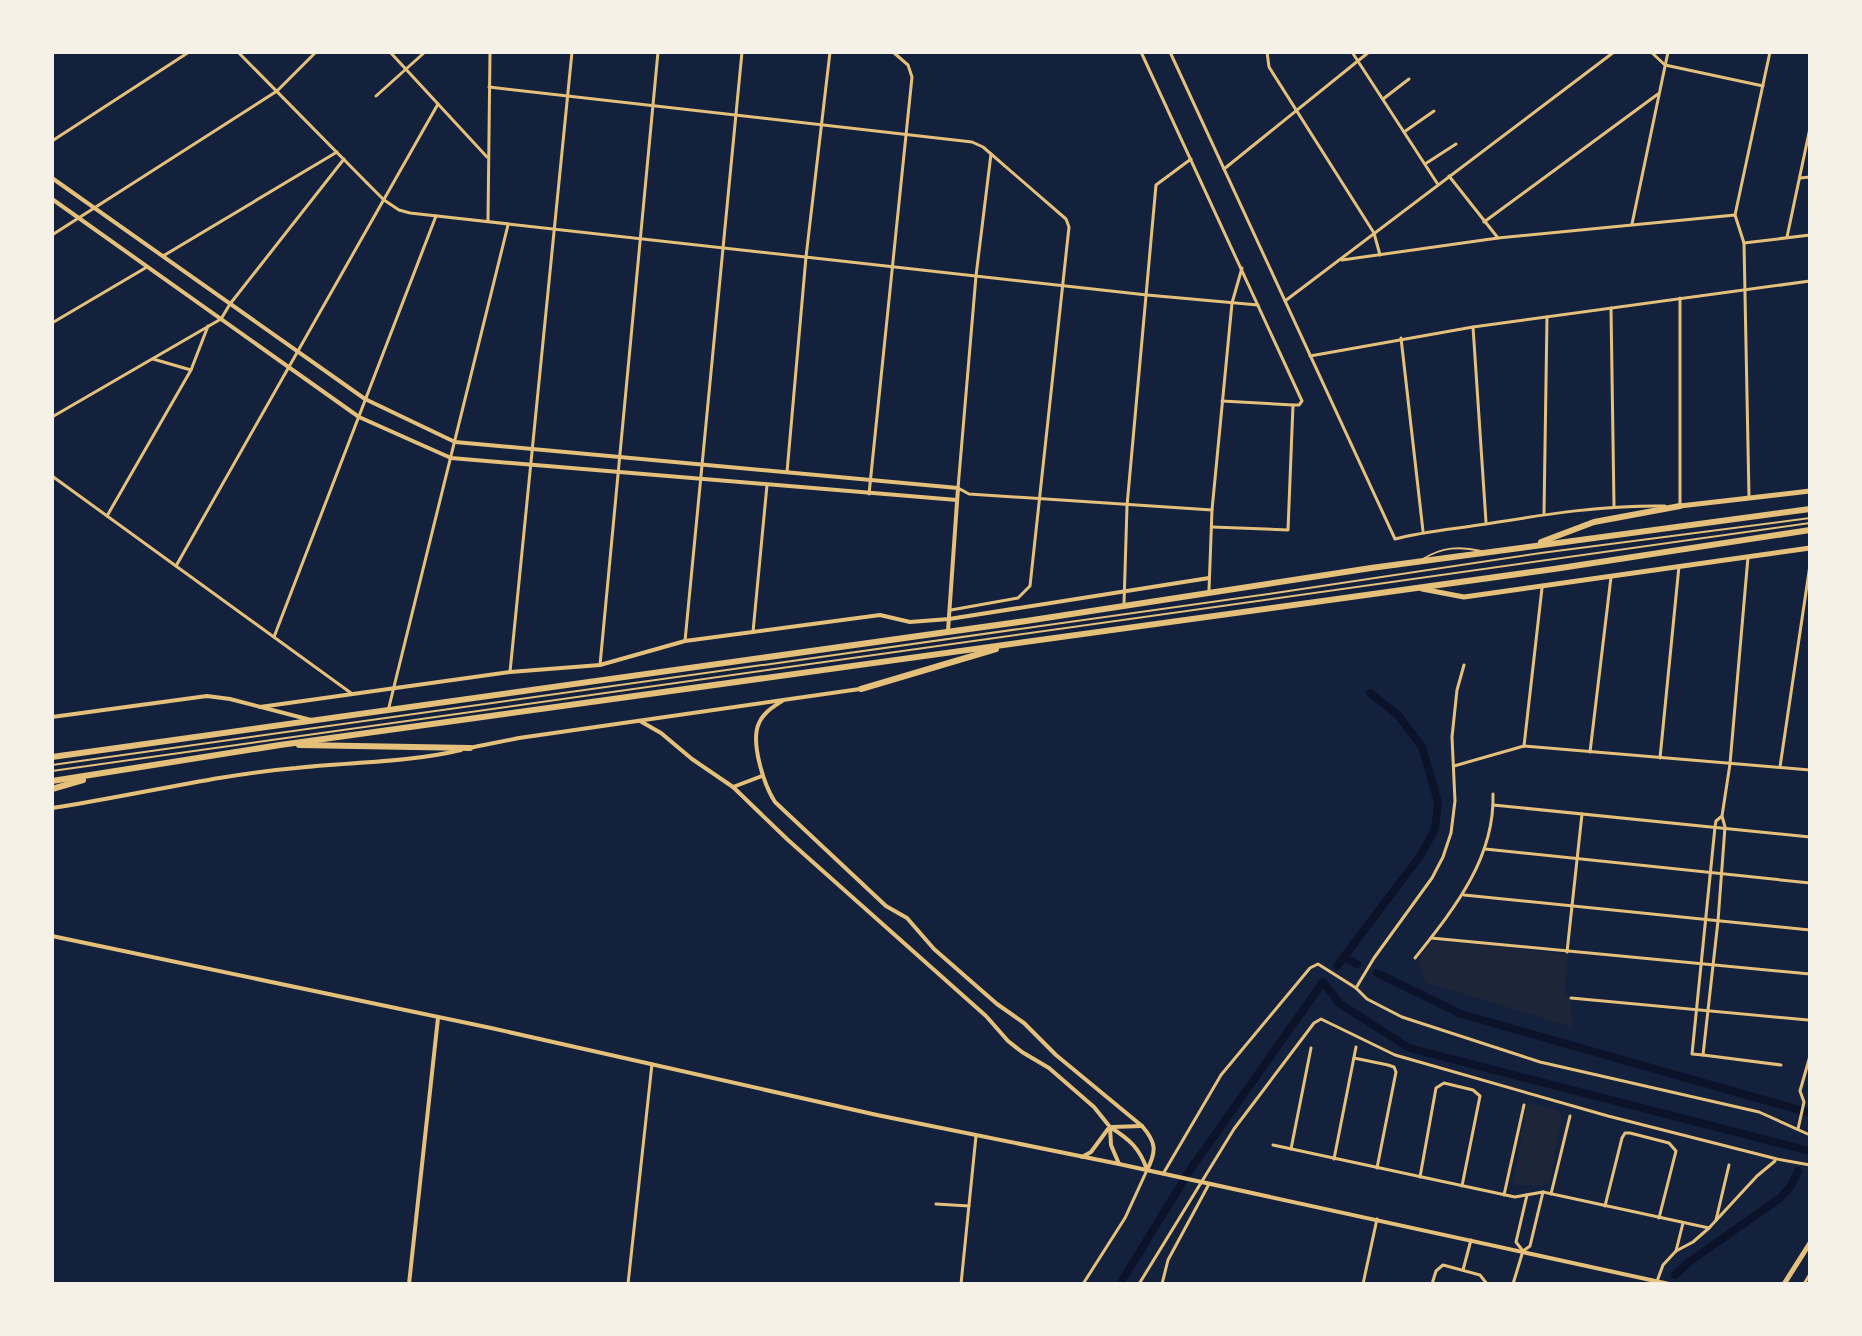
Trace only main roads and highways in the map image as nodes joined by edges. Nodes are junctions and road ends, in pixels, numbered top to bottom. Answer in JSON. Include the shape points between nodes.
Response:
{"nodes":[{"id":1,"x":1810,"y":491,"type":"edge"},
{"id":2,"x":1680,"y":506,"type":"joint"},
{"id":3,"x":1810,"y":509,"type":"edge"},
{"id":4,"x":1810,"y":530,"type":"edge"},
{"id":5,"x":1530,"y":546,"type":"junction"},
{"id":6,"x":1810,"y":548,"type":"edge"},
{"id":7,"x":1417,"y":584,"type":"junction"},
{"id":8,"x":1019,"y":643,"type":"junction"},
{"id":9,"x":861,"y":689,"type":"road end"},
{"id":10,"x":280,"y":745,"type":"junction"},
{"id":11,"x":470,"y":748,"type":"road end"},
{"id":12,"x":52,"y":757,"type":"edge"},
{"id":13,"x":110,"y":772,"type":"junction"},
{"id":14,"x":52,"y":781,"type":"edge"},
{"id":15,"x":52,"y":789,"type":"edge"},
{"id":16,"x":1810,"y":1243,"type":"edge"},
{"id":17,"x":1784,"y":1284,"type":"edge"}],
"edges":[{"from":1,"to":2,"type":"main road"},
{"from":2,"to":5,"type":"highway","via":[[1594,522]]},
{"from":3,"to":5,"type":"highway"},
{"from":4,"to":7,"type":"highway"},
{"from":5,"to":12,"type":"highway"},
{"from":6,"to":7,"type":"main road","via":[[1464,597]]},
{"from":7,"to":8,"type":"highway"},
{"from":8,"to":9,"type":"highway"},
{"from":8,"to":10,"type":"highway"},
{"from":10,"to":11,"type":"highway"},
{"from":10,"to":13,"type":"highway"},
{"from":13,"to":14,"type":"highway"},
{"from":13,"to":15,"type":"highway"},
{"from":16,"to":17,"type":"main road"}]}
